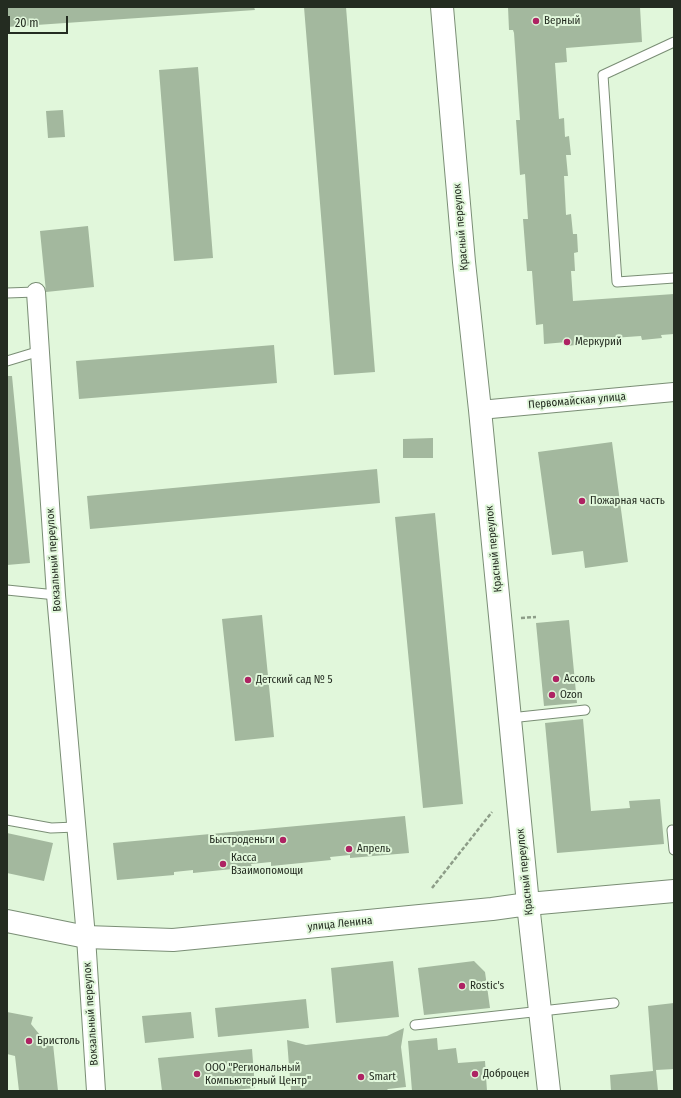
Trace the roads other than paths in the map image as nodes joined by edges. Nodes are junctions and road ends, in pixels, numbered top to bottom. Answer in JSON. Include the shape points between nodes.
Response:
{"nodes":[{"id":1,"x":442,"y":7,"type":"edge"},
{"id":2,"x":674,"y":42,"type":"edge"},
{"id":3,"x":674,"y":278,"type":"edge"},
{"id":4,"x":36,"y":292,"type":"joint"},
{"id":5,"x":7,"y":293,"type":"edge"},
{"id":6,"x":40,"y":351,"type":"junction"},
{"id":7,"x":7,"y":361,"type":"edge"},
{"id":8,"x":674,"y":392,"type":"edge"},
{"id":9,"x":480,"y":410,"type":"junction"},
{"id":10,"x":7,"y":590,"type":"edge"},
{"id":11,"x":56,"y":595,"type":"junction"},
{"id":12,"x":585,"y":710,"type":"dead end"},
{"id":13,"x":510,"y":718,"type":"junction"},
{"id":14,"x":7,"y":820,"type":"edge"},
{"id":15,"x":76,"y":827,"type":"junction"},
{"id":16,"x":672,"y":830,"type":"dead end"},
{"id":17,"x":674,"y":850,"type":"edge"},
{"id":18,"x":674,"y":891,"type":"edge"},
{"id":19,"x":528,"y":904,"type":"junction"},
{"id":20,"x":7,"y":921,"type":"edge"},
{"id":21,"x":86,"y":938,"type":"junction"},
{"id":22,"x":614,"y":1003,"type":"dead end"},
{"id":23,"x":540,"y":1011,"type":"junction"},
{"id":24,"x":415,"y":1025,"type":"dead end"},
{"id":25,"x":96,"y":1091,"type":"edge"},
{"id":26,"x":549,"y":1091,"type":"edge"}],
"edges":[{"from":1,"to":9,"type":"main road","name":"Красный переулок","via":[[464,262]]},
{"from":2,"to":3,"type":"lane","via":[[603,75],[617,282]]},
{"from":4,"to":5,"type":"lane"},
{"from":4,"to":6,"type":"street","name":"Вокзальный переулок"},
{"from":6,"to":7,"type":"lane"},
{"from":6,"to":11,"type":"street","name":"Вокзальный переулок"},
{"from":8,"to":9,"type":"street","name":"Первомайская улица"},
{"from":9,"to":13,"type":"main road","name":"Красный переулок"},
{"from":10,"to":11,"type":"lane"},
{"from":11,"to":15,"type":"street","name":"Вокзальный переулок"},
{"from":12,"to":13,"type":"lane"},
{"from":13,"to":19,"type":"main road","name":"Красный переулок"},
{"from":14,"to":15,"type":"lane","via":[[51,828]]},
{"from":15,"to":21,"type":"street","name":"Вокзальный переулок"},
{"from":16,"to":17,"type":"lane"},
{"from":18,"to":19,"type":"main road","name":"улица Ленина"},
{"from":19,"to":21,"type":"main road","name":"улица Ленина","via":[[173,940]]},
{"from":19,"to":23,"type":"main road","name":"Красный переулок"},
{"from":20,"to":21,"type":"main road","name":"улица Ленина"},
{"from":21,"to":25,"type":"street","name":"Вокзальный переулок"},
{"from":22,"to":23,"type":"lane"},
{"from":23,"to":24,"type":"lane"},
{"from":23,"to":26,"type":"main road","name":"Красный переулок"}]}
